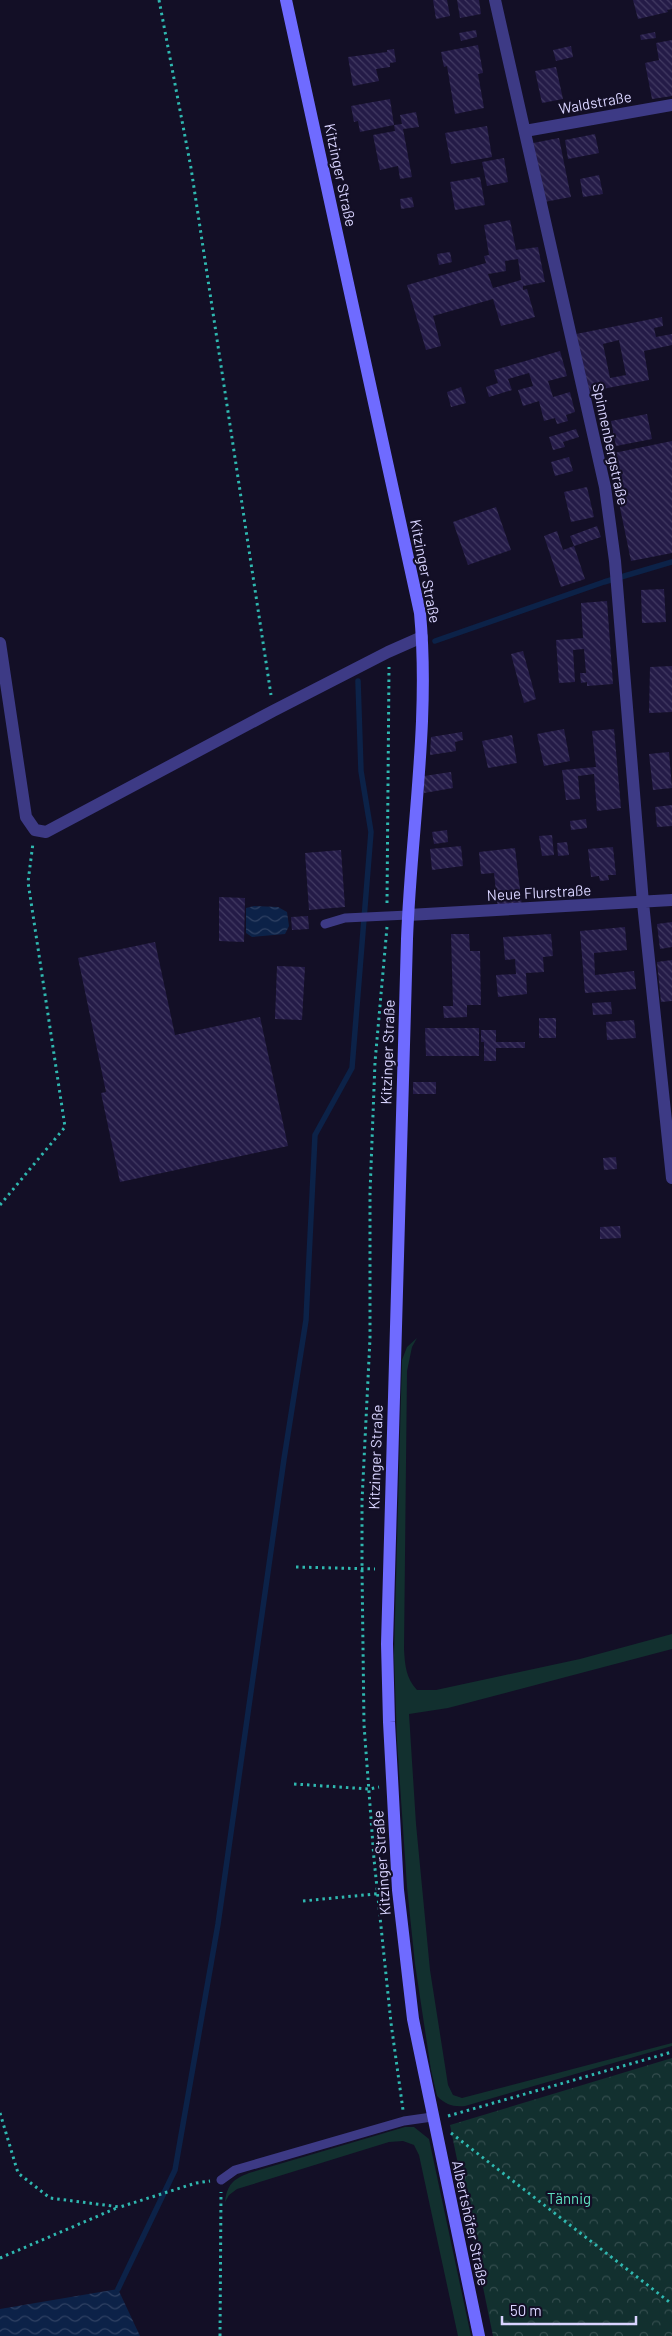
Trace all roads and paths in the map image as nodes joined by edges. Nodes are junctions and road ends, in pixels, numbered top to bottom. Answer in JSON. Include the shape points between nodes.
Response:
{"nodes":[{"id":1,"x":159,"y":0,"type":"edge"},
{"id":2,"x":286,"y":0,"type":"edge"},
{"id":3,"x":495,"y":0,"type":"edge"},
{"id":4,"x":672,"y":105,"type":"edge"},
{"id":5,"x":524,"y":131,"type":"junction"},
{"id":6,"x":422,"y":638,"type":"junction"},
{"id":7,"x":0,"y":643,"type":"edge"},
{"id":8,"x":388,"y":652,"type":"junction"},
{"id":9,"x":273,"y":711,"type":"junction"},
{"id":10,"x":35,"y":830,"type":"junction"},
{"id":11,"x":672,"y":900,"type":"edge"},
{"id":12,"x":643,"y":903,"type":"junction"},
{"id":13,"x":408,"y":915,"type":"junction"},
{"id":14,"x":387,"y":917,"type":"junction"},
{"id":15,"x":325,"y":924,"type":"dead end"},
{"id":16,"x":672,"y":1178,"type":"edge"},
{"id":17,"x":0,"y":1205,"type":"edge"},
{"id":18,"x":296,"y":1566,"type":"dead end"},
{"id":19,"x":362,"y":1569,"type":"junction"},
{"id":20,"x":389,"y":1569,"type":"junction"},
{"id":21,"x":294,"y":1784,"type":"dead end"},
{"id":22,"x":392,"y":1784,"type":"junction"},
{"id":23,"x":369,"y":1789,"type":"junction"},
{"id":24,"x":398,"y":1890,"type":"junction"},
{"id":25,"x":377,"y":1895,"type":"junction"},
{"id":26,"x":303,"y":1901,"type":"dead end"},
{"id":27,"x":672,"y":2052,"type":"edge"},
{"id":28,"x":0,"y":2113,"type":"edge"},
{"id":29,"x":432,"y":2117,"type":"junction"},
{"id":30,"x":404,"y":2121,"type":"junction"},
{"id":31,"x":221,"y":2180,"type":"joint"},
{"id":32,"x":196,"y":2183,"type":"dead end"},
{"id":33,"x":120,"y":2207,"type":"junction"},
{"id":34,"x":0,"y":2258,"type":"edge"},
{"id":35,"x":672,"y":2304,"type":"edge"},
{"id":36,"x":220,"y":2336,"type":"edge"},
{"id":37,"x":478,"y":2336,"type":"edge"}],
"edges":[{"from":1,"to":9,"type":"path","via":[[191,168]]},
{"from":2,"to":6,"type":"street","name":"Kitzinger Straße","via":[[420,613]]},
{"from":3,"to":5,"type":"street","name":"Spinnenbergstraße"},
{"from":4,"to":5,"type":"street","name":"Waldstraße"},
{"from":5,"to":12,"type":"street","name":"Spinnenbergstraße","via":[[605,487],[615,561]]},
{"from":6,"to":8,"type":"street"},
{"from":6,"to":13,"type":"street","name":"Kitzinger Straße","via":[[424,688]]},
{"from":7,"to":10,"type":"street","via":[[26,817]]},
{"from":8,"to":9,"type":"street"},
{"from":8,"to":14,"type":"path"},
{"from":9,"to":10,"type":"street","via":[[46,832]]},
{"from":10,"to":17,"type":"path","via":[[28,882],[65,1127]]},
{"from":11,"to":12,"type":"street","name":"Neue Flurstraße"},
{"from":12,"to":13,"type":"street","name":"Neue Flurstraße"},
{"from":12,"to":16,"type":"street","name":"Spinnenbergstraße"},
{"from":13,"to":14,"type":"lane"},
{"from":13,"to":20,"type":"street","name":"Kitzinger Straße"},
{"from":14,"to":15,"type":"lane","via":[[345,918]]},
{"from":14,"to":19,"type":"path","via":[[374,1081]]},
{"from":18,"to":19,"type":"path"},
{"from":19,"to":20,"type":"path"},
{"from":19,"to":23,"type":"path","via":[[364,1725]]},
{"from":20,"to":22,"type":"street","name":"Kitzinger Straße","via":[[387,1644]]},
{"from":21,"to":23,"type":"path"},
{"from":22,"to":23,"type":"path"},
{"from":22,"to":24,"type":"street","name":"Kitzinger Straße"},
{"from":23,"to":25,"type":"path"},
{"from":24,"to":25,"type":"path"},
{"from":24,"to":29,"type":"street","name":"Kitzinger Straße","via":[[413,2019]]},
{"from":25,"to":26,"type":"path"},
{"from":25,"to":30,"type":"path"},
{"from":27,"to":29,"type":"path","via":[[456,2115]]},
{"from":28,"to":33,"type":"path","via":[[18,2173],[50,2198]]},
{"from":29,"to":30,"type":"lane"},
{"from":29,"to":35,"type":"path"},
{"from":29,"to":37,"type":"street","name":"Albertshöfer Straße"},
{"from":30,"to":31,"type":"lane","via":[[235,2170]]},
{"from":31,"to":36,"type":"path"},
{"from":32,"to":33,"type":"path"},
{"from":33,"to":34,"type":"path"}]}
